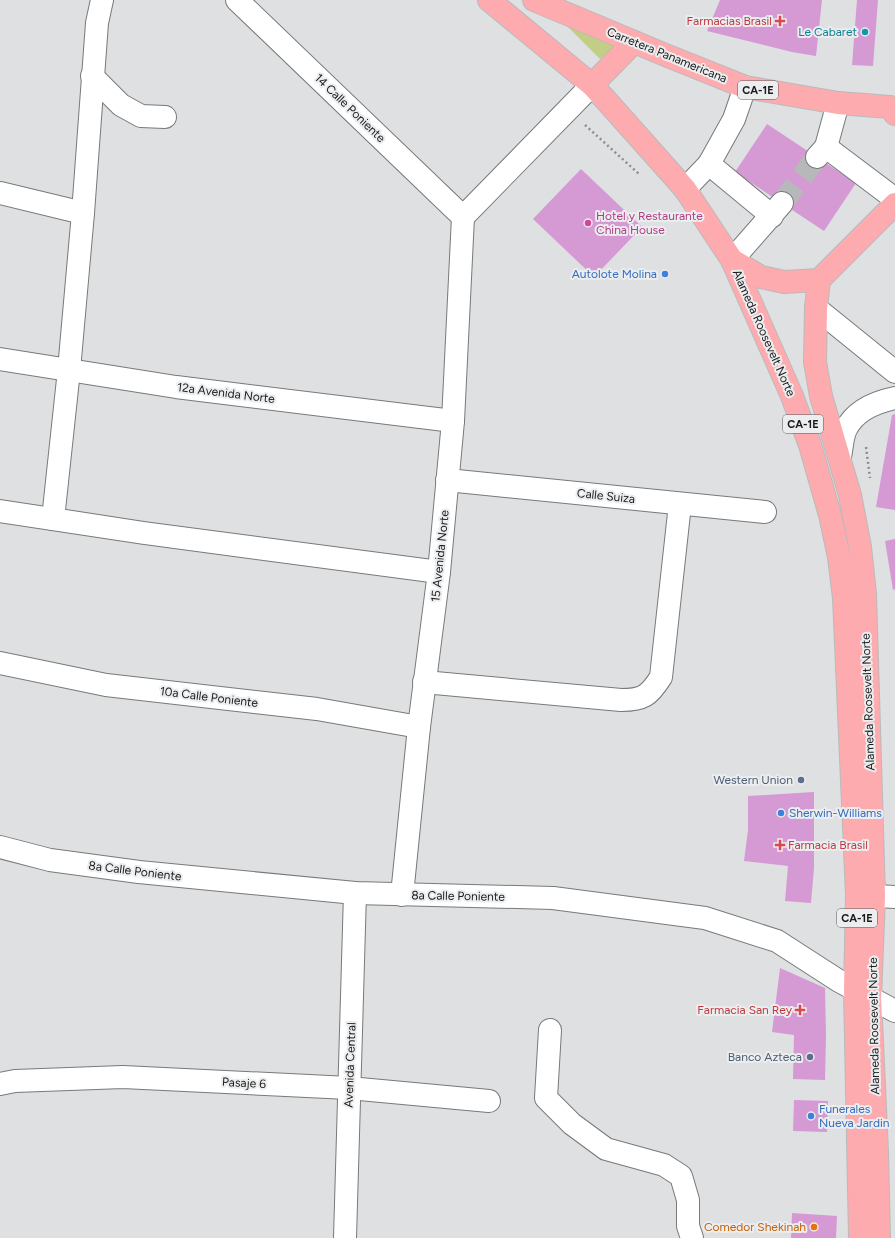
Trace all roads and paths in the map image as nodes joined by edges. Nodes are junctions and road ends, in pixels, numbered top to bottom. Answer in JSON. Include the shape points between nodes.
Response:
{"nodes":[{"id":1,"x":102,"y":0,"type":"edge"},
{"id":2,"x":238,"y":0,"type":"edge"},
{"id":3,"x":489,"y":0,"type":"edge"},
{"id":4,"x":534,"y":0,"type":"edge"},
{"id":5,"x":634,"y":42,"type":"junction"},
{"id":6,"x":92,"y":76,"type":"junction"},
{"id":7,"x":592,"y":85,"type":"junction"},
{"id":8,"x":745,"y":87,"type":"junction"},
{"id":9,"x":838,"y":103,"type":"junction"},
{"id":10,"x":895,"y":114,"type":"edge"},
{"id":11,"x":165,"y":118,"type":"dead end"},
{"id":12,"x":709,"y":164,"type":"junction"},
{"id":13,"x":685,"y":189,"type":"junction"},
{"id":14,"x":0,"y":193,"type":"edge"},
{"id":15,"x":895,"y":199,"type":"edge"},
{"id":16,"x":895,"y":204,"type":"edge"},
{"id":17,"x":83,"y":213,"type":"junction"},
{"id":18,"x":463,"y":217,"type":"junction"},
{"id":19,"x":732,"y":260,"type":"junction"},
{"id":20,"x":818,"y":280,"type":"junction"},
{"id":21,"x":816,"y":308,"type":"junction"},
{"id":22,"x":0,"y":359,"type":"edge"},
{"id":23,"x":69,"y":370,"type":"junction"},
{"id":24,"x":895,"y":372,"type":"edge"},
{"id":25,"x":895,"y":398,"type":"edge"},
{"id":26,"x":453,"y":421,"type":"junction"},
{"id":27,"x":840,"y":457,"type":"junction"},
{"id":28,"x":447,"y":480,"type":"junction"},
{"id":29,"x":680,"y":504,"type":"junction"},
{"id":30,"x":0,"y":511,"type":"edge"},
{"id":31,"x":764,"y":512,"type":"dead end"},
{"id":32,"x":52,"y":518,"type":"junction"},
{"id":33,"x":439,"y":572,"type":"junction"},
{"id":34,"x":0,"y":663,"type":"edge"},
{"id":35,"x":424,"y":682,"type":"junction"},
{"id":36,"x":419,"y":727,"type":"junction"},
{"id":37,"x":0,"y":847,"type":"edge"},
{"id":38,"x":354,"y":893,"type":"junction"},
{"id":39,"x":402,"y":895,"type":"junction"},
{"id":40,"x":875,"y":896,"type":"edge"},
{"id":41,"x":863,"y":994,"type":"junction"},
{"id":42,"x":895,"y":1011,"type":"edge"},
{"id":43,"x":550,"y":1030,"type":"dead end"},
{"id":44,"x":0,"y":1084,"type":"edge"},
{"id":45,"x":349,"y":1088,"type":"junction"},
{"id":46,"x":488,"y":1101,"type":"dead end"},
{"id":47,"x":345,"y":1238,"type":"edge"},
{"id":48,"x":692,"y":1238,"type":"edge"},
{"id":49,"x":860,"y":1238,"type":"edge"},
{"id":50,"x":879,"y":1238,"type":"edge"}],
"edges":[{"from":1,"to":6,"type":"street"},
{"from":2,"to":18,"type":"street","name":"14 Calle Poniente"},
{"from":3,"to":7,"type":"highway","number":"CA-1E"},
{"from":4,"to":5,"type":"highway","name":"Carretera Panamericana","number":"CA-1E"},
{"from":5,"to":7,"type":"highway"},
{"from":5,"to":8,"type":"highway","name":"Carretera Panamericana","number":"CA-1E"},
{"from":6,"to":11,"type":"street","via":[[121,105],[141,116]]},
{"from":6,"to":17,"type":"street"},
{"from":7,"to":13,"type":"highway","number":"CA-1E"},
{"from":7,"to":18,"type":"street"},
{"from":8,"to":9,"type":"highway","name":"Carretera Panamericana","number":"CA-1E"},
{"from":8,"to":12,"type":"street","via":[[734,119]]},
{"from":9,"to":10,"type":"highway","name":"Carretera Panamericana","number":"CA-1E","via":[[890,107]]},
{"from":9,"to":15,"type":"street","via":[[822,152]]},
{"from":12,"to":13,"type":"street"},
{"from":12,"to":19,"type":"street","via":[[777,209]]},
{"from":13,"to":19,"type":"highway","number":"CA-1E"},
{"from":14,"to":17,"type":"street"},
{"from":16,"to":20,"type":"highway"},
{"from":17,"to":23,"type":"street"},
{"from":18,"to":26,"type":"street","name":"15 Avenida Norte"},
{"from":19,"to":20,"type":"highway","via":[[761,277],[784,282]]},
{"from":19,"to":40,"type":"highway","name":"Alameda Roosevelt Norte","number":"CA-1E","via":[[802,423],[822,484],[839,557]]},
{"from":20,"to":21,"type":"highway","name":"Alameda Roosevelt Norte","number":"CA-1E"},
{"from":21,"to":24,"type":"street"},
{"from":21,"to":27,"type":"highway","name":"Alameda Roosevelt Norte","number":"CA-1E","via":[[815,362],[821,396]]},
{"from":22,"to":23,"type":"street","name":"12a Avenida Norte"},
{"from":23,"to":26,"type":"street","name":"12a Avenida Norte","via":[[176,387]]},
{"from":23,"to":32,"type":"street"},
{"from":25,"to":27,"type":"street","via":[[884,401],[853,418],[846,431]]},
{"from":26,"to":28,"type":"street","name":"15 Avenida Norte"},
{"from":27,"to":40,"type":"highway","name":"Alameda Roosevelt Norte","number":"CA-1E","via":[[859,540],[865,594]]},
{"from":28,"to":29,"type":"street","name":"Calle Suiza"},
{"from":28,"to":33,"type":"street","name":"15 Avenida Norte"},
{"from":29,"to":31,"type":"street","name":"Calle Suiza"},
{"from":29,"to":35,"type":"street","via":[[661,677],[652,691],[637,700],[621,700]]},
{"from":30,"to":32,"type":"street"},
{"from":32,"to":33,"type":"street","via":[[144,533]]},
{"from":33,"to":35,"type":"street","name":"15 Avenida Norte"},
{"from":34,"to":36,"type":"street","name":"10a Calle Poniente","via":[[106,685],[317,709]]},
{"from":35,"to":36,"type":"street","name":"15 Avenida Norte"},
{"from":36,"to":39,"type":"street","name":"15 Avenida Norte"},
{"from":37,"to":38,"type":"street","name":"8a Calle Poniente","via":[[50,860],[139,872]]},
{"from":38,"to":39,"type":"street","name":"8a Calle Poniente"},
{"from":38,"to":45,"type":"street","name":"Avenida Central"},
{"from":39,"to":41,"type":"street","name":"8a Calle Poniente","via":[[553,898],[705,918],[778,941]]},
{"from":40,"to":41,"type":"highway","name":"Alameda Roosevelt Norte","number":"CA-1E"},
{"from":41,"to":42,"type":"street","name":"8a Calle Poniente"},
{"from":41,"to":49,"type":"highway","name":"Alameda Roosevelt Norte","number":"CA-1E"},
{"from":41,"to":50,"type":"highway","name":"Alameda Roosevelt Norte","number":"CA-1E","via":[[877,1152]]},
{"from":43,"to":48,"type":"street","via":[[546,1098],[572,1124],[606,1149],[664,1165],[681,1176],[688,1200],[688,1226]]},
{"from":44,"to":45,"type":"street","name":"Pasaje 6","via":[[15,1081],[123,1078]]},
{"from":45,"to":46,"type":"street","name":"Pasaje 6"},
{"from":45,"to":47,"type":"street","name":"Avenida Central"}]}
